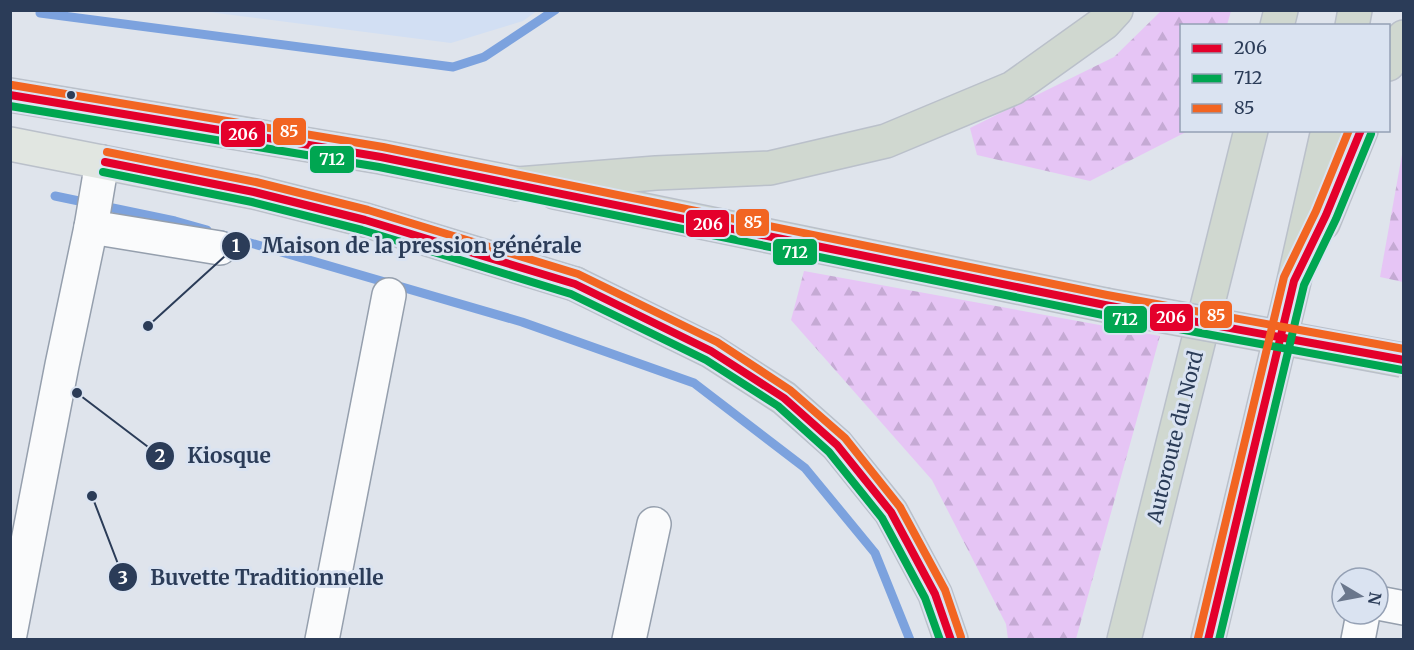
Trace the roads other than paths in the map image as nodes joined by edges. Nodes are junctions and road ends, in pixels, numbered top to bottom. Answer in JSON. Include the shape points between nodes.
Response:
{"nodes":[{"id":1,"x":1116,"y":10,"type":"edge"},
{"id":2,"x":1404,"y":37,"type":"edge"},
{"id":3,"x":1390,"y":62,"type":"edge"},
{"id":4,"x":10,"y":95,"type":"edge"},
{"id":5,"x":1251,"y":132,"type":"edge"},
{"id":6,"x":1328,"y":132,"type":"edge"},
{"id":7,"x":1360,"y":132,"type":"edge"},
{"id":8,"x":10,"y":144,"type":"edge"},
{"id":9,"x":100,"y":172,"type":"junction"},
{"id":10,"x":518,"y":184,"type":"junction"},
{"id":11,"x":92,"y":224,"type":"junction"},
{"id":12,"x":220,"y":248,"type":"dead end"},
{"id":13,"x":1294,"y":281,"type":"junction"},
{"id":14,"x":575,"y":284,"type":"joint"},
{"id":15,"x":389,"y":295,"type":"dead end"},
{"id":16,"x":1403,"y":360,"type":"edge"},
{"id":17,"x":654,"y":524,"type":"dead end"},
{"id":18,"x":10,"y":634,"type":"edge"},
{"id":19,"x":322,"y":639,"type":"edge"},
{"id":20,"x":629,"y":639,"type":"edge"},
{"id":21,"x":951,"y":639,"type":"edge"},
{"id":22,"x":1124,"y":639,"type":"edge"},
{"id":23,"x":1208,"y":639,"type":"edge"}],
"edges":[{"from":1,"to":10,"type":"highway","via":[[1104,23],[1014,88],[886,141],[770,168]]},
{"from":2,"to":3,"type":"highway"},
{"from":4,"to":10,"type":"main road"},
{"from":5,"to":22,"type":"highway","name":"Autoroute du Nord"},
{"from":6,"to":13,"type":"highway"},
{"from":7,"to":13,"type":"highway"},
{"from":8,"to":9,"type":"main road"},
{"from":9,"to":11,"type":"street"},
{"from":9,"to":14,"type":"main road","via":[[254,192],[365,220]]},
{"from":10,"to":16,"type":"highway","bridge":true,"via":[[1105,305]]},
{"from":11,"to":12,"type":"street"},
{"from":11,"to":18,"type":"street"},
{"from":13,"to":23,"type":"highway"},
{"from":14,"to":21,"type":"highway","via":[[711,351],[784,398],[837,445],[891,512],[935,594]]},
{"from":15,"to":19,"type":"street"},
{"from":17,"to":20,"type":"street"}]}
